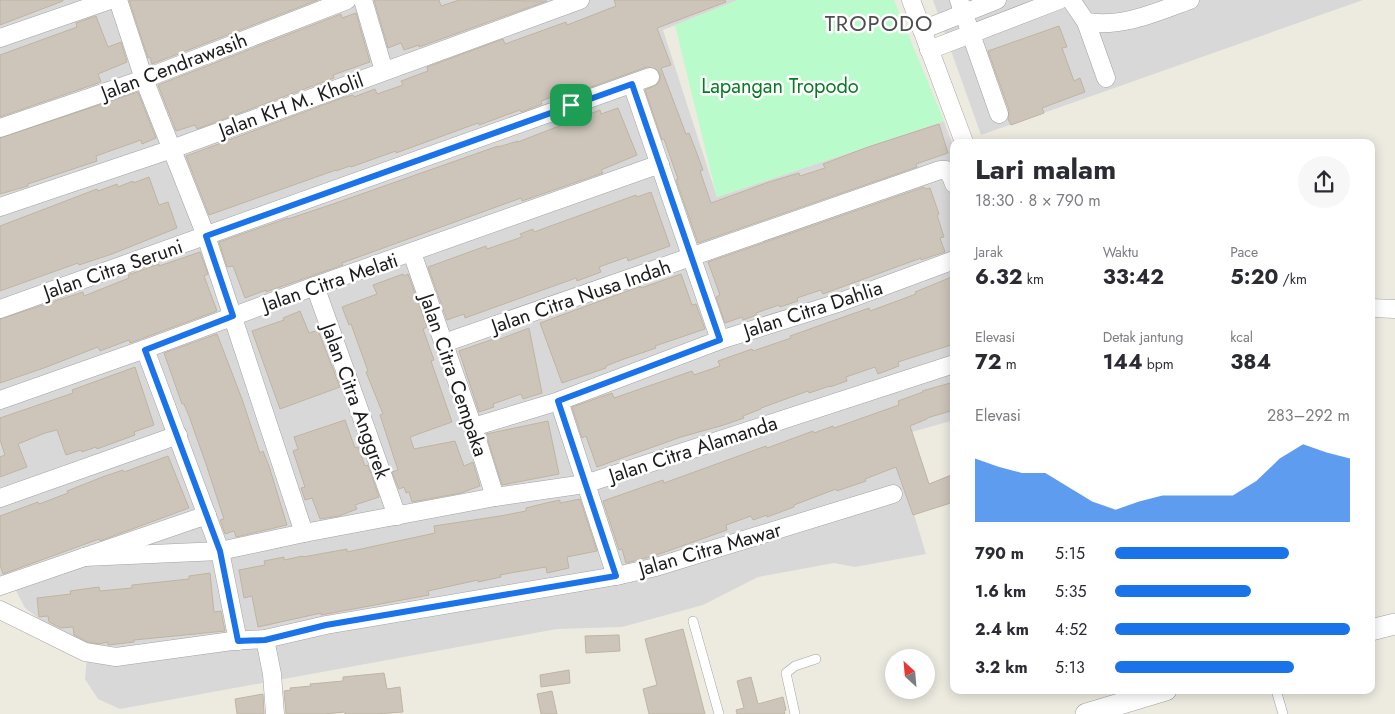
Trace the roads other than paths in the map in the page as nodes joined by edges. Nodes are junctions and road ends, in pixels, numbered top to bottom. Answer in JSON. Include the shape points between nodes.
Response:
{"nodes":[{"id":1,"x":110,"y":0,"type":"edge"},
{"id":2,"x":118,"y":0,"type":"edge"},
{"id":3,"x":347,"y":0,"type":"edge"},
{"id":4,"x":363,"y":0,"type":"edge"},
{"id":5,"x":580,"y":0,"type":"edge"},
{"id":6,"x":912,"y":0,"type":"edge"},
{"id":7,"x":997,"y":0,"type":"edge"},
{"id":8,"x":1059,"y":0,"type":"edge"},
{"id":9,"x":1071,"y":0,"type":"edge"},
{"id":10,"x":1190,"y":0,"type":"edge"},
{"id":11,"x":962,"y":7,"type":"edge"},
{"id":12,"x":1086,"y":22,"type":"junction"},
{"id":13,"x":922,"y":30,"type":"junction"},
{"id":14,"x":972,"y":34,"type":"junction"},
{"id":15,"x":0,"y":38,"type":"edge"},
{"id":16,"x":929,"y":50,"type":"junction"},
{"id":17,"x":384,"y":71,"type":"junction"},
{"id":18,"x":650,"y":77,"type":"dead end"},
{"id":19,"x":1106,"y":78,"type":"dead end"},
{"id":20,"x":144,"y":79,"type":"junction"},
{"id":21,"x":632,"y":84,"type":"junction"},
{"id":22,"x":999,"y":114,"type":"dead end"},
{"id":23,"x":0,"y":128,"type":"edge"},
{"id":24,"x":963,"y":139,"type":"edge"},
{"id":25,"x":172,"y":149,"type":"junction"},
{"id":26,"x":660,"y":164,"type":"junction"},
{"id":27,"x":949,"y":176,"type":"edge"},
{"id":28,"x":0,"y":207,"type":"edge"},
{"id":29,"x":206,"y":236,"type":"junction"},
{"id":30,"x":412,"y":253,"type":"junction"},
{"id":31,"x":691,"y":258,"type":"junction"},
{"id":32,"x":950,"y":261,"type":"edge"},
{"id":33,"x":315,"y":286,"type":"junction"},
{"id":34,"x":1375,"y":308,"type":"edge"},
{"id":35,"x":0,"y":309,"type":"edge"},
{"id":36,"x":1395,"y":309,"type":"edge"},
{"id":37,"x":233,"y":316,"type":"junction"},
{"id":38,"x":720,"y":340,"type":"junction"},
{"id":39,"x":444,"y":343,"type":"junction"},
{"id":40,"x":145,"y":350,"type":"junction"},
{"id":41,"x":950,"y":365,"type":"edge"},
{"id":42,"x":0,"y":400,"type":"edge"},
{"id":43,"x":558,"y":401,"type":"junction"},
{"id":44,"x":473,"y":427,"type":"junction"},
{"id":45,"x":178,"y":435,"type":"junction"},
{"id":46,"x":585,"y":484,"type":"junction"},
{"id":47,"x":893,"y":494,"type":"dead end"},
{"id":48,"x":0,"y":498,"type":"edge"},
{"id":49,"x":495,"y":498,"type":"junction"},
{"id":50,"x":207,"y":515,"type":"junction"},
{"id":51,"x":397,"y":516,"type":"junction"},
{"id":52,"x":304,"y":533,"type":"junction"},
{"id":53,"x":220,"y":551,"type":"junction"},
{"id":54,"x":84,"y":557,"type":"junction"},
{"id":55,"x":616,"y":576,"type":"junction"},
{"id":56,"x":0,"y":586,"type":"edge"},
{"id":57,"x":0,"y":611,"type":"edge"},
{"id":58,"x":693,"y":621,"type":"dead end"},
{"id":59,"x":1395,"y":624,"type":"edge"},
{"id":60,"x":1375,"y":629,"type":"edge"},
{"id":61,"x":265,"y":640,"type":"junction"},
{"id":62,"x":238,"y":641,"type":"junction"},
{"id":63,"x":816,"y":659,"type":"dead end"},
{"id":64,"x":1139,"y":694,"type":"edge"},
{"id":65,"x":1277,"y":694,"type":"edge"},
{"id":66,"x":275,"y":714,"type":"edge"},
{"id":67,"x":719,"y":714,"type":"edge"},
{"id":68,"x":795,"y":714,"type":"edge"},
{"id":69,"x":1086,"y":714,"type":"edge"},
{"id":70,"x":1283,"y":714,"type":"edge"}],
"edges":[{"from":1,"to":15,"type":"street"},
{"from":2,"to":20,"type":"street"},
{"from":3,"to":20,"type":"street","name":"Jalan Cendrawasih"},
{"from":4,"to":17,"type":"street"},
{"from":5,"to":17,"type":"street","name":"Jalan KH M. Kholil"},
{"from":6,"to":13,"type":"street"},
{"from":7,"to":11,"type":"street"},
{"from":8,"to":14,"type":"street"},
{"from":9,"to":12,"type":"street"},
{"from":10,"to":12,"type":"street","via":[[1113,24]]},
{"from":11,"to":13,"type":"street"},
{"from":11,"to":14,"type":"street"},
{"from":12,"to":19,"type":"street"},
{"from":13,"to":16,"type":"street"},
{"from":14,"to":16,"type":"street"},
{"from":14,"to":22,"type":"street"},
{"from":16,"to":24,"type":"street"},
{"from":17,"to":25,"type":"street","name":"Jalan KH M. Kholil"},
{"from":18,"to":21,"type":"street","name":"Jalan Citra Seruni"},
{"from":20,"to":23,"type":"street","name":"Jalan Cendrawasih"},
{"from":20,"to":25,"type":"street"},
{"from":21,"to":26,"type":"street"},
{"from":21,"to":29,"type":"street","name":"Jalan Citra Seruni"},
{"from":25,"to":28,"type":"street","name":"Jalan KH M. Kholil"},
{"from":25,"to":29,"type":"street"},
{"from":26,"to":30,"type":"street","name":"Jalan Citra Melati"},
{"from":26,"to":31,"type":"street"},
{"from":27,"to":31,"type":"street","name":"Jalan Citra Nusa Indah"},
{"from":29,"to":35,"type":"street","name":"Jalan Citra Seruni"},
{"from":29,"to":37,"type":"street"},
{"from":30,"to":33,"type":"street","name":"Jalan Citra Melati"},
{"from":30,"to":39,"type":"street","name":"Jalan Citra Cempaka"},
{"from":31,"to":38,"type":"street"},
{"from":31,"to":39,"type":"street","name":"Jalan Citra Nusa Indah"},
{"from":32,"to":38,"type":"street","name":"Jalan Citra Dahlia","via":[[838,303]]},
{"from":33,"to":37,"type":"street","name":"Jalan Citra Melati"},
{"from":33,"to":51,"type":"street","name":"Jalan Citra Anggrek"},
{"from":34,"to":36,"type":"street"},
{"from":37,"to":40,"type":"street","name":"Jalan Citra Melati"},
{"from":37,"to":52,"type":"street"},
{"from":38,"to":43,"type":"street","name":"Jalan Citra Dahlia"},
{"from":39,"to":44,"type":"street","name":"Jalan Citra Cempaka"},
{"from":40,"to":42,"type":"street","name":"Jalan Citra Melati"},
{"from":40,"to":45,"type":"street"},
{"from":41,"to":46,"type":"street","name":"Jalan Citra Alamanda"},
{"from":43,"to":44,"type":"street","name":"Jalan Citra Dahlia"},
{"from":43,"to":46,"type":"street"},
{"from":44,"to":49,"type":"street","name":"Jalan Citra Cempaka"},
{"from":45,"to":48,"type":"street"},
{"from":45,"to":50,"type":"street"},
{"from":46,"to":49,"type":"street","name":"Jalan Citra Alamanda"},
{"from":46,"to":55,"type":"street"},
{"from":47,"to":55,"type":"street","name":"Jalan Citra Mawar","via":[[656,567]]},
{"from":49,"to":51,"type":"street","name":"Jalan Citra Alamanda"},
{"from":50,"to":53,"type":"street"},
{"from":50,"to":54,"type":"street"},
{"from":51,"to":52,"type":"street","name":"Jalan Citra Alamanda"},
{"from":52,"to":53,"type":"street","name":"Jalan Citra Alamanda"},
{"from":53,"to":54,"type":"street","name":"Jalan Citra Alamanda"},
{"from":53,"to":62,"type":"street"},
{"from":54,"to":56,"type":"street"},
{"from":55,"to":61,"type":"street","name":"Jalan Citra Mawar","via":[[326,625]]},
{"from":57,"to":62,"type":"street","name":"Jalan Citra Mawar","via":[[85,652],[116,657]]},
{"from":58,"to":67,"type":"lane"},
{"from":59,"to":60,"type":"street"},
{"from":61,"to":62,"type":"street","name":"Jalan Citra Mawar"},
{"from":61,"to":66,"type":"street"},
{"from":63,"to":68,"type":"lane","via":[[790,668],[786,673]]},
{"from":64,"to":69,"type":"street"},
{"from":65,"to":70,"type":"lane"}]}
